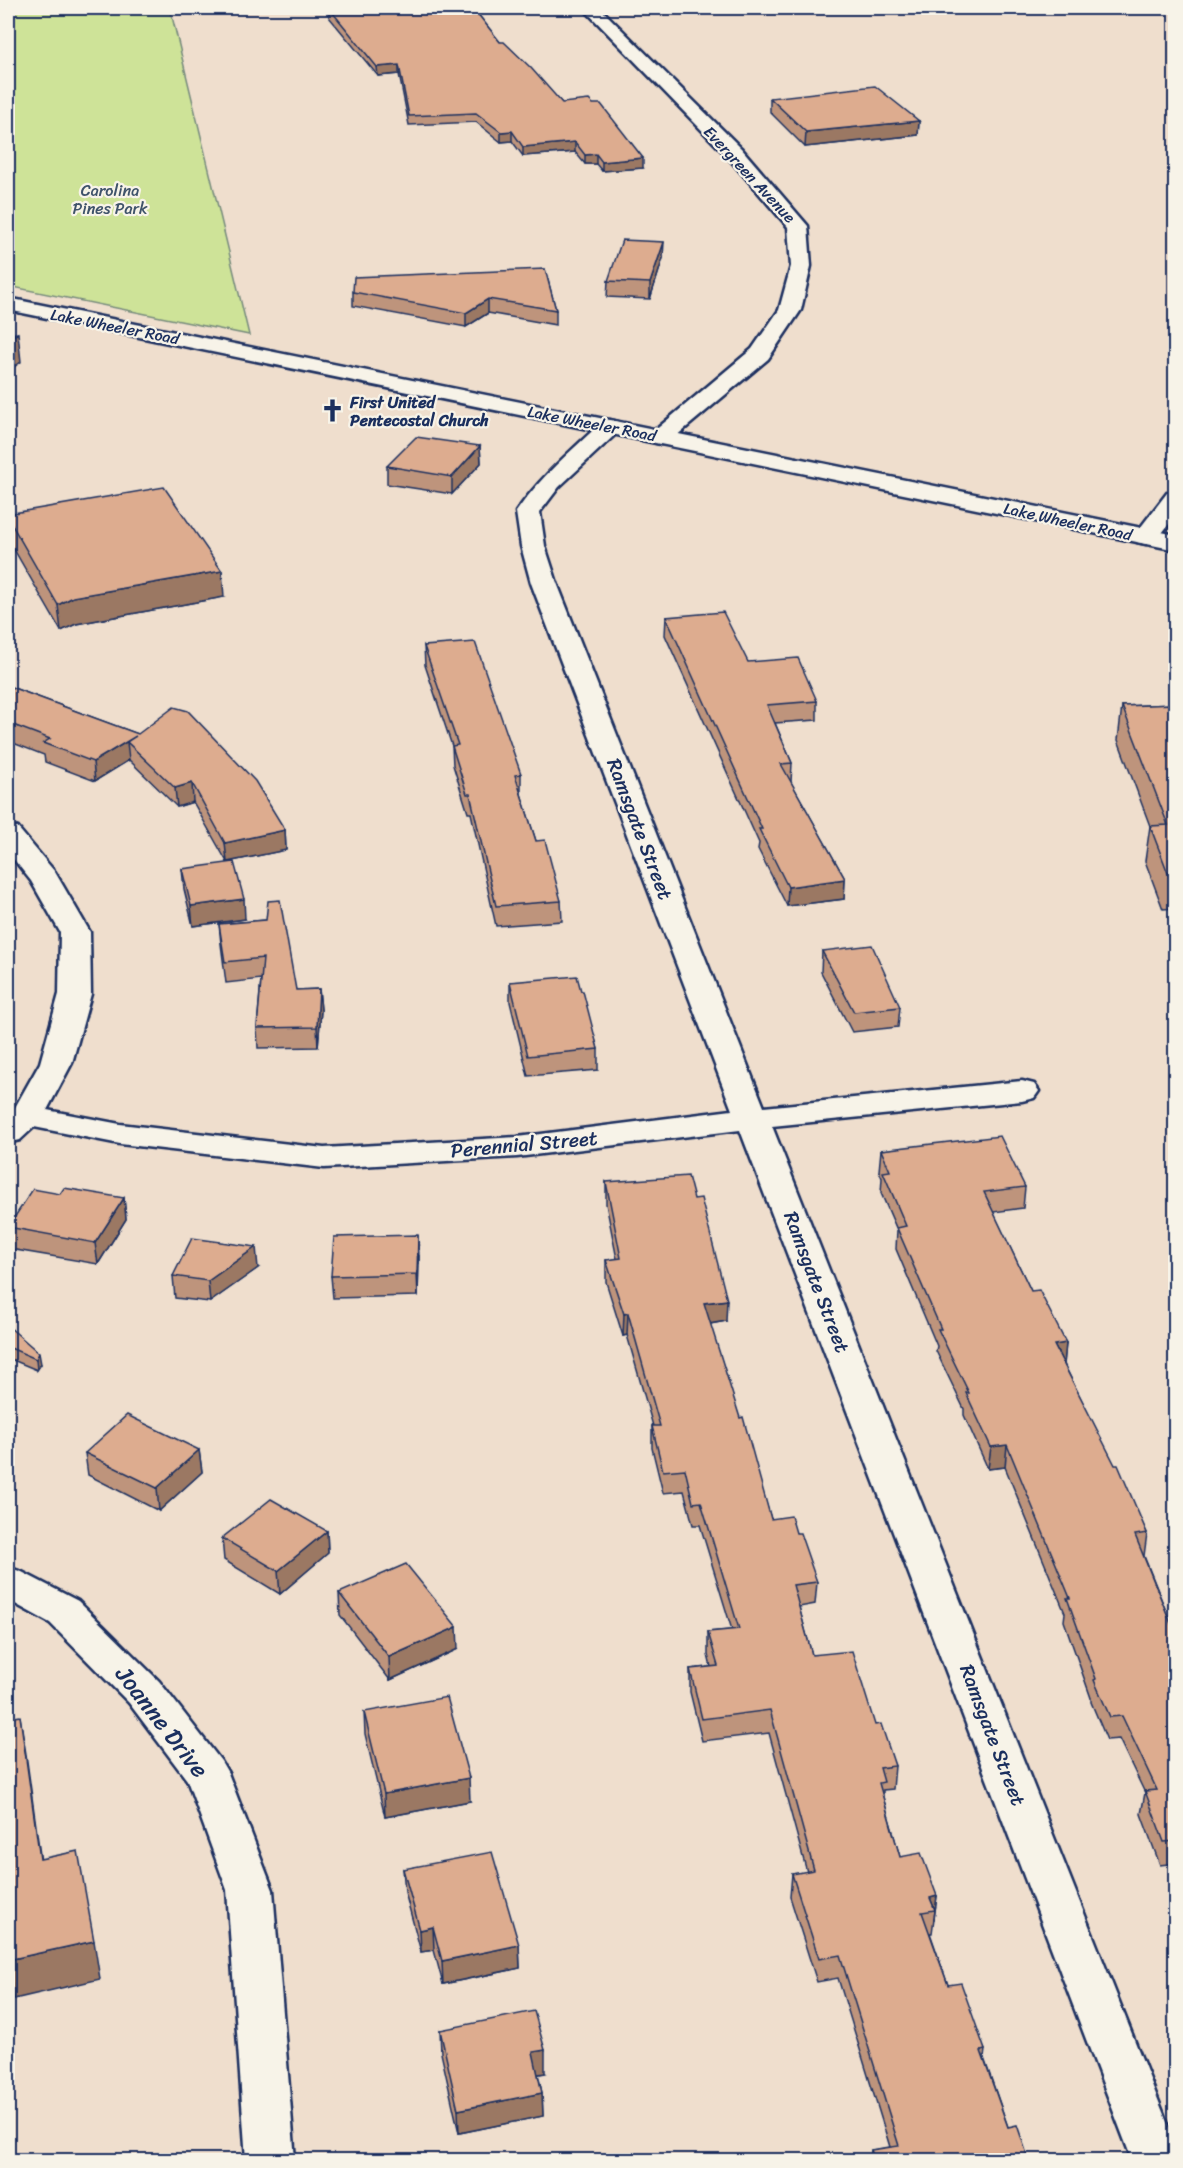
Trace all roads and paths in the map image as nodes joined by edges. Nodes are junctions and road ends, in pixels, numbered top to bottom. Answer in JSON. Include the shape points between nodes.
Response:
{"nodes":[{"id":1,"x":591,"y":8,"type":"edge"},
{"id":2,"x":8,"y":304,"type":"edge"},
{"id":3,"x":610,"y":427,"type":"junction"},
{"id":4,"x":661,"y":437,"type":"junction"},
{"id":5,"x":1176,"y":498,"type":"edge"},
{"id":6,"x":1146,"y":537,"type":"junction"},
{"id":7,"x":1176,"y":543,"type":"edge"},
{"id":8,"x":8,"y":834,"type":"edge"},
{"id":9,"x":1022,"y":1091,"type":"dead end"},
{"id":10,"x":752,"y":1118,"type":"junction"},
{"id":11,"x":17,"y":1125,"type":"edge"},
{"id":12,"x":8,"y":1582,"type":"edge"},
{"id":13,"x":271,"y":2160,"type":"edge"},
{"id":14,"x":1157,"y":2160,"type":"edge"}],
"edges":[{"from":1,"to":4,"type":"street","name":"Evergreen Avenue","via":[[734,152],[798,226],[801,266],[789,310],[760,354]]},
{"from":2,"to":3,"type":"street","name":"Lake Wheeler Road"},
{"from":3,"to":4,"type":"street","name":"Lake Wheeler Road"},
{"from":3,"to":10,"type":"street","name":"Ramsgate Street","via":[[551,482],[528,512],[533,546]]},
{"from":4,"to":6,"type":"street","name":"Lake Wheeler Road"},
{"from":5,"to":6,"type":"street"},
{"from":6,"to":7,"type":"street","name":"Lake Wheeler Road"},
{"from":8,"to":11,"type":"street","via":[[44,878],[75,932],[75,994],[56,1063]]},
{"from":9,"to":10,"type":"street","name":"Perennial Street"},
{"from":10,"to":11,"type":"street","name":"Perennial Street","via":[[517,1148],[324,1158]]},
{"from":10,"to":14,"type":"street","name":"Ramsgate Street"},
{"from":12,"to":13,"type":"street","name":"Joanne Drive","via":[[64,1612],[144,1692],[206,1773],[250,1890]]}]}
